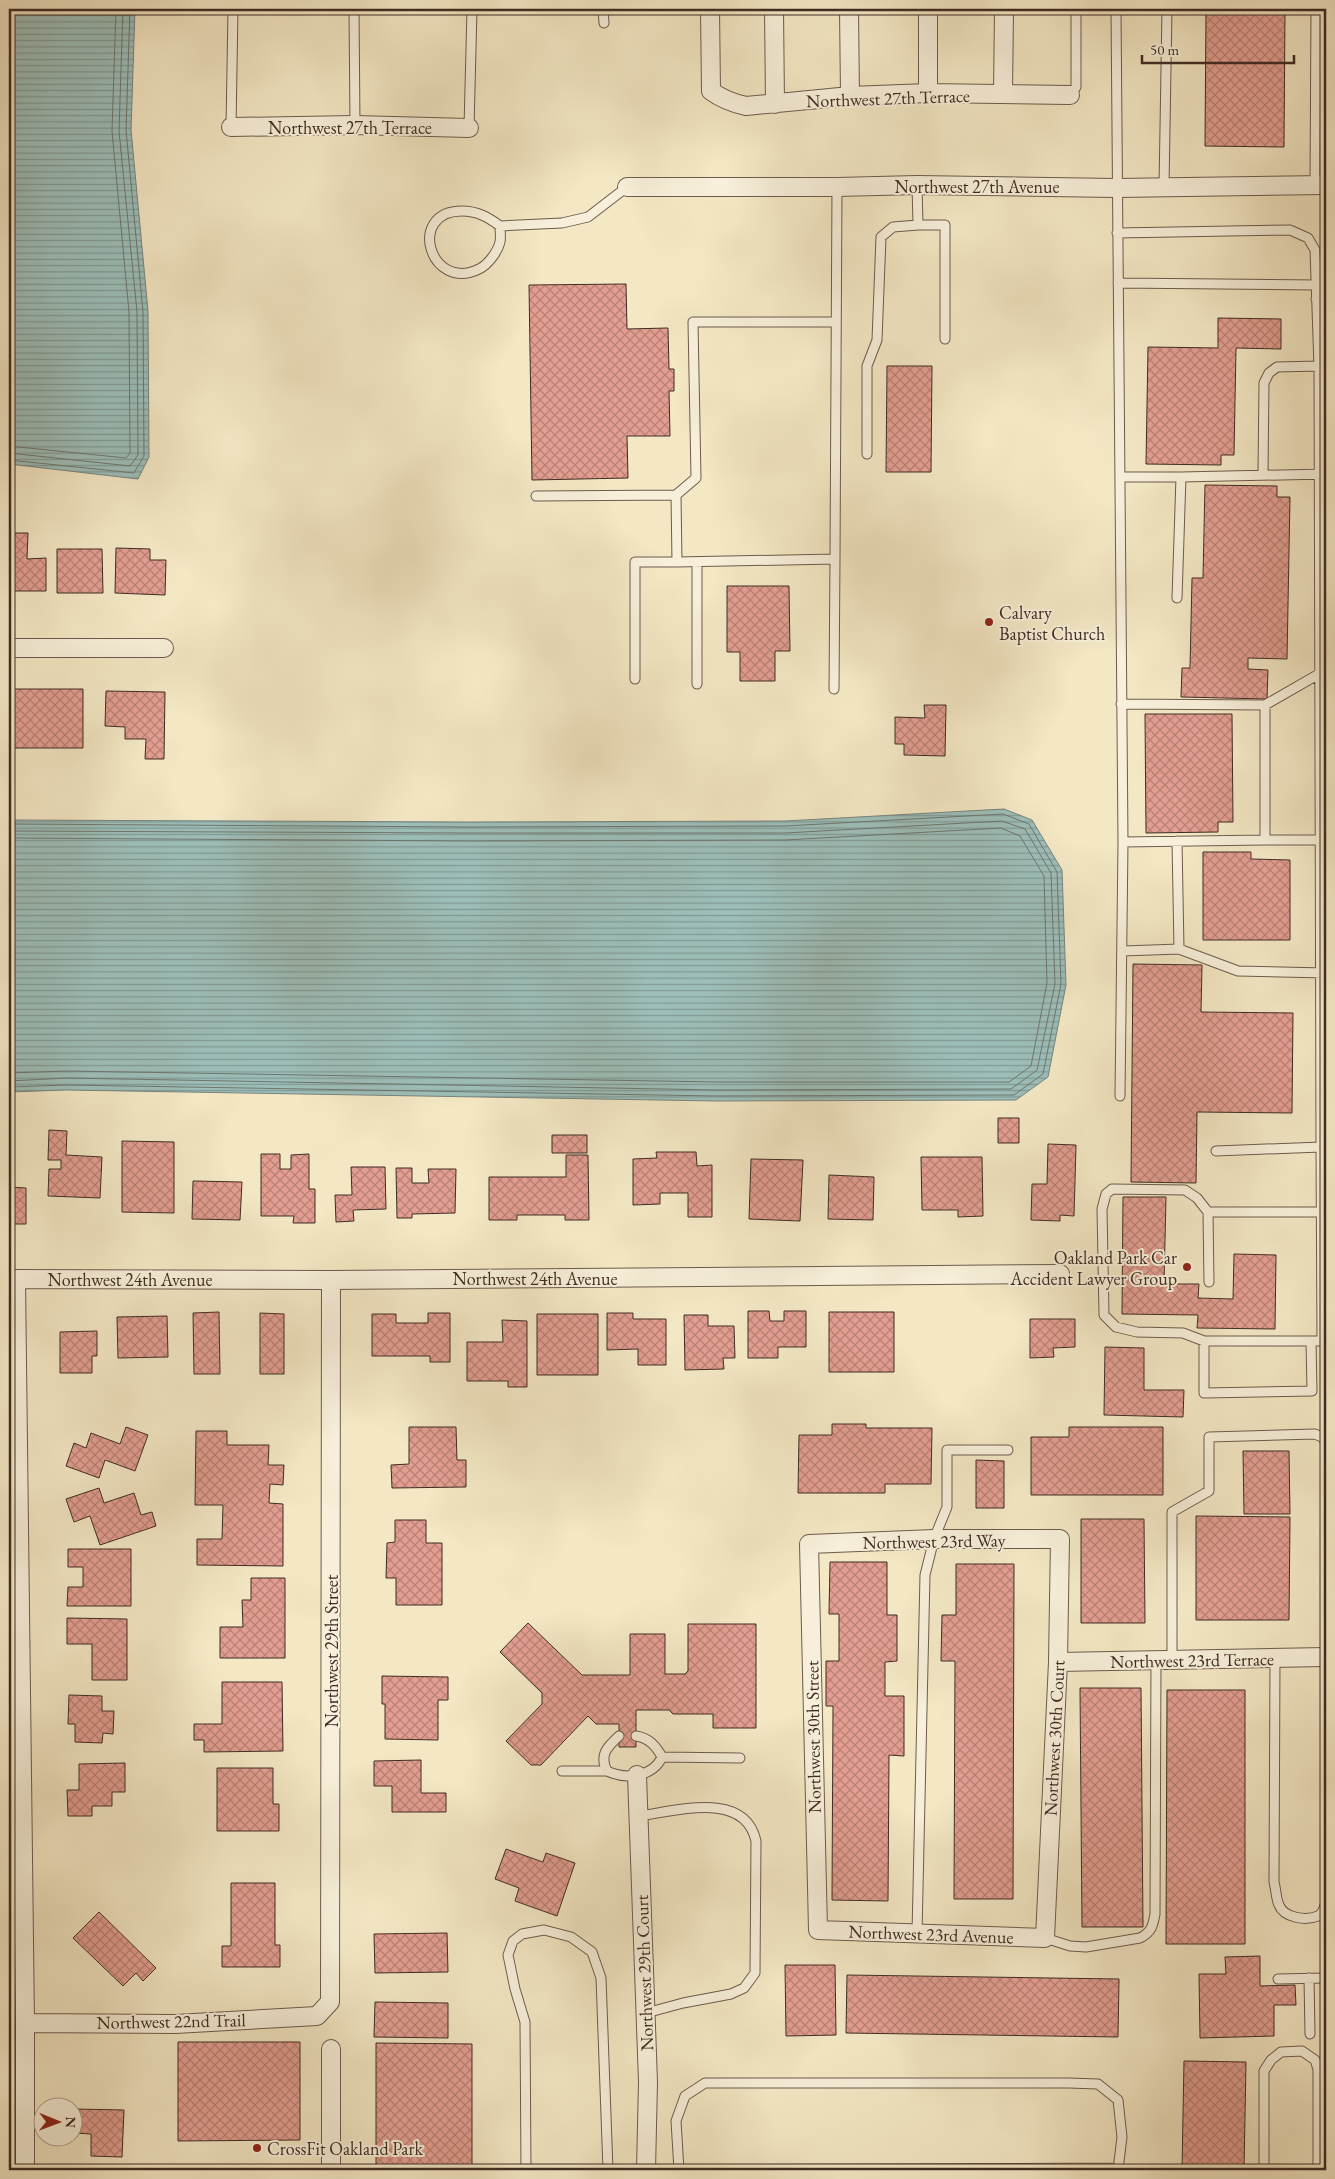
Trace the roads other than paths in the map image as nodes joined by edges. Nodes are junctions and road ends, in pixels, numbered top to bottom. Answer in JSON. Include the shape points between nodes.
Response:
{"nodes":[{"id":1,"x":232,"y":9,"type":"edge"},
{"id":2,"x":354,"y":9,"type":"edge"},
{"id":3,"x":472,"y":9,"type":"edge"},
{"id":4,"x":603,"y":9,"type":"edge"},
{"id":5,"x":710,"y":9,"type":"edge"},
{"id":6,"x":774,"y":9,"type":"edge"},
{"id":7,"x":849,"y":9,"type":"edge"},
{"id":8,"x":928,"y":9,"type":"edge"},
{"id":9,"x":1004,"y":9,"type":"edge"},
{"id":10,"x":1076,"y":9,"type":"edge"},
{"id":11,"x":1116,"y":9,"type":"edge"},
{"id":12,"x":1167,"y":9,"type":"edge"},
{"id":13,"x":1316,"y":9,"type":"edge"},
{"id":14,"x":604,"y":23,"type":"dead end"},
{"id":15,"x":928,"y":94,"type":"junction"},
{"id":16,"x":1003,"y":94,"type":"junction"},
{"id":17,"x":1070,"y":95,"type":"joint"},
{"id":18,"x":850,"y":96,"type":"junction"},
{"id":19,"x":775,"y":104,"type":"junction"},
{"id":20,"x":355,"y":124,"type":"junction"},
{"id":21,"x":231,"y":127,"type":"joint"},
{"id":22,"x":469,"y":128,"type":"joint"},
{"id":23,"x":917,"y":184,"type":"junction"},
{"id":24,"x":1320,"y":185,"type":"edge"},
{"id":25,"x":627,"y":187,"type":"joint"},
{"id":26,"x":837,"y":187,"type":"junction"},
{"id":27,"x":1164,"y":187,"type":"junction"},
{"id":28,"x":1116,"y":188,"type":"junction"},
{"id":29,"x":918,"y":225,"type":"junction"},
{"id":30,"x":500,"y":226,"type":"junction"},
{"id":31,"x":1117,"y":233,"type":"junction"},
{"id":32,"x":1118,"y":283,"type":"junction"},
{"id":33,"x":1315,"y":285,"type":"junction"},
{"id":34,"x":1316,"y":299,"type":"junction"},
{"id":35,"x":1326,"y":299,"type":"edge"},
{"id":36,"x":836,"y":322,"type":"junction"},
{"id":37,"x":945,"y":339,"type":"dead end"},
{"id":38,"x":1319,"y":366,"type":"junction"},
{"id":39,"x":868,"y":454,"type":"dead end"},
{"id":40,"x":1263,"y":474,"type":"junction"},
{"id":41,"x":1322,"y":474,"type":"edge"},
{"id":42,"x":1181,"y":477,"type":"junction"},
{"id":43,"x":1120,"y":478,"type":"junction"},
{"id":44,"x":676,"y":495,"type":"junction"},
{"id":45,"x":536,"y":496,"type":"dead end"},
{"id":46,"x":835,"y":560,"type":"junction"},
{"id":47,"x":677,"y":562,"type":"junction"},
{"id":48,"x":697,"y":562,"type":"junction"},
{"id":49,"x":1178,"y":598,"type":"dead end"},
{"id":50,"x":9,"y":648,"type":"edge"},
{"id":51,"x":164,"y":648,"type":"dead end"},
{"id":52,"x":1323,"y":659,"type":"edge"},
{"id":53,"x":1319,"y":674,"type":"junction"},
{"id":54,"x":635,"y":679,"type":"dead end"},
{"id":55,"x":697,"y":684,"type":"dead end"},
{"id":56,"x":834,"y":689,"type":"dead end"},
{"id":57,"x":1121,"y":704,"type":"junction"},
{"id":58,"x":1265,"y":705,"type":"junction"},
{"id":59,"x":1265,"y":840,"type":"junction"},
{"id":60,"x":1323,"y":840,"type":"edge"},
{"id":61,"x":1177,"y":841,"type":"junction"},
{"id":62,"x":1123,"y":842,"type":"junction"},
{"id":63,"x":1179,"y":949,"type":"junction"},
{"id":64,"x":1123,"y":951,"type":"junction"},
{"id":65,"x":1324,"y":973,"type":"edge"},
{"id":66,"x":1120,"y":1096,"type":"dead end"},
{"id":67,"x":1323,"y":1147,"type":"edge"},
{"id":68,"x":1216,"y":1151,"type":"dead end"},
{"id":69,"x":1208,"y":1212,"type":"junction"},
{"id":70,"x":1324,"y":1212,"type":"edge"},
{"id":71,"x":1060,"y":1274,"type":"dead end"},
{"id":72,"x":12,"y":1279,"type":"edge"},
{"id":73,"x":332,"y":1280,"type":"junction"},
{"id":74,"x":1209,"y":1282,"type":"dead end"},
{"id":75,"x":1204,"y":1341,"type":"junction"},
{"id":76,"x":1311,"y":1341,"type":"junction"},
{"id":77,"x":1324,"y":1341,"type":"edge"},
{"id":78,"x":1008,"y":1450,"type":"dead end"},
{"id":79,"x":1326,"y":1497,"type":"edge"},
{"id":80,"x":934,"y":1539,"type":"junction"},
{"id":81,"x":1060,"y":1539,"type":"joint"},
{"id":82,"x":809,"y":1544,"type":"joint"},
{"id":83,"x":1326,"y":1653,"type":"edge"},
{"id":84,"x":1326,"y":1657,"type":"edge"},
{"id":85,"x":1275,"y":1658,"type":"junction"},
{"id":86,"x":1164,"y":1660,"type":"junction"},
{"id":87,"x":1058,"y":1662,"type":"junction"},
{"id":88,"x":619,"y":1736,"type":"dead end"},
{"id":89,"x":636,"y":1736,"type":"dead end"},
{"id":90,"x":662,"y":1756,"type":"junction"},
{"id":91,"x":740,"y":1758,"type":"dead end"},
{"id":92,"x":562,"y":1771,"type":"dead end"},
{"id":93,"x":607,"y":1771,"type":"junction"},
{"id":94,"x":637,"y":1775,"type":"junction"},
{"id":95,"x":639,"y":1816,"type":"junction"},
{"id":96,"x":1326,"y":1903,"type":"edge"},
{"id":97,"x":818,"y":1930,"type":"joint"},
{"id":98,"x":917,"y":1934,"type":"junction"},
{"id":99,"x":1045,"y":1938,"type":"junction"},
{"id":100,"x":1310,"y":1978,"type":"junction"},
{"id":101,"x":1326,"y":1978,"type":"edge"},
{"id":102,"x":1278,"y":1979,"type":"dead end"},
{"id":103,"x":646,"y":2013,"type":"junction"},
{"id":104,"x":317,"y":2016,"type":"joint"},
{"id":105,"x":25,"y":2023,"type":"junction"},
{"id":106,"x":1310,"y":2034,"type":"dead end"},
{"id":107,"x":331,"y":2049,"type":"dead end"},
{"id":108,"x":1118,"y":2169,"type":"edge"},
{"id":109,"x":25,"y":2170,"type":"edge"},
{"id":110,"x":331,"y":2170,"type":"edge"},
{"id":111,"x":526,"y":2170,"type":"edge"},
{"id":112,"x":608,"y":2170,"type":"edge"},
{"id":113,"x":646,"y":2170,"type":"edge"},
{"id":114,"x":679,"y":2170,"type":"edge"},
{"id":115,"x":1264,"y":2170,"type":"edge"},
{"id":116,"x":1318,"y":2170,"type":"edge"}],
"edges":[{"from":1,"to":21,"type":"lane"},
{"from":2,"to":20,"type":"lane"},
{"from":3,"to":22,"type":"lane"},
{"from":4,"to":14,"type":"lane"},
{"from":5,"to":19,"type":"street","name":"Northwest 27th Terrace","via":[[711,91],[740,104]]},
{"from":6,"to":19,"type":"street"},
{"from":7,"to":18,"type":"street"},
{"from":8,"to":15,"type":"street"},
{"from":9,"to":16,"type":"street"},
{"from":10,"to":17,"type":"lane","via":[[1076,87]]},
{"from":11,"to":28,"type":"lane"},
{"from":12,"to":27,"type":"lane"},
{"from":13,"to":24,"type":"lane"},
{"from":15,"to":16,"type":"street","name":"Northwest 27th Terrace"},
{"from":15,"to":18,"type":"street","name":"Northwest 27th Terrace"},
{"from":16,"to":17,"type":"street","name":"Northwest 27th Terrace"},
{"from":18,"to":19,"type":"street","name":"Northwest 27th Terrace"},
{"from":20,"to":21,"type":"street","name":"Northwest 27th Terrace"},
{"from":20,"to":22,"type":"street","name":"Northwest 27th Terrace"},
{"from":23,"to":26,"type":"street","name":"Northwest 27th Avenue"},
{"from":23,"to":28,"type":"street","name":"Northwest 27th Avenue"},
{"from":23,"to":29,"type":"lane"},
{"from":24,"to":27,"type":"street","name":"Northwest 27th Avenue"},
{"from":25,"to":26,"type":"street","name":"Northwest 27th Avenue"},
{"from":25,"to":30,"type":"lane","via":[[588,217],[562,223]]},
{"from":26,"to":36,"type":"lane"},
{"from":27,"to":28,"type":"street","name":"Northwest 27th Avenue"},
{"from":28,"to":31,"type":"lane"},
{"from":29,"to":37,"type":"lane","via":[[945,225]]},
{"from":29,"to":39,"type":"lane","via":[[894,227],[881,237],[877,340],[867,366]]},
{"from":30,"to":30,"type":"lane","via":[[486,215],[450,211],[436,219],[430,230],[429,245],[443,268],[457,274],[471,273],[484,267],[492,256],[500,242]]},
{"from":31,"to":32,"type":"lane"},
{"from":31,"to":33,"type":"lane","via":[[1290,230],[1308,238],[1315,250]]},
{"from":32,"to":33,"type":"lane"},
{"from":32,"to":43,"type":"lane"},
{"from":33,"to":34,"type":"lane"},
{"from":34,"to":35,"type":"lane"},
{"from":34,"to":38,"type":"lane"},
{"from":36,"to":44,"type":"lane","via":[[693,322],[696,478]]},
{"from":36,"to":46,"type":"lane"},
{"from":38,"to":40,"type":"lane","via":[[1277,367],[1269,373],[1264,383]]},
{"from":38,"to":41,"type":"lane"},
{"from":40,"to":41,"type":"lane"},
{"from":40,"to":42,"type":"lane"},
{"from":41,"to":52,"type":"lane"},
{"from":42,"to":43,"type":"lane"},
{"from":42,"to":49,"type":"lane"},
{"from":43,"to":57,"type":"lane"},
{"from":44,"to":45,"type":"lane"},
{"from":44,"to":47,"type":"lane"},
{"from":46,"to":48,"type":"lane"},
{"from":46,"to":56,"type":"lane"},
{"from":47,"to":48,"type":"lane"},
{"from":47,"to":54,"type":"lane","via":[[635,562]]},
{"from":48,"to":55,"type":"lane"},
{"from":50,"to":51,"type":"street"},
{"from":52,"to":53,"type":"lane"},
{"from":53,"to":58,"type":"lane"},
{"from":53,"to":60,"type":"lane"},
{"from":57,"to":58,"type":"lane"},
{"from":57,"to":62,"type":"lane"},
{"from":58,"to":59,"type":"lane"},
{"from":59,"to":60,"type":"lane"},
{"from":59,"to":61,"type":"lane"},
{"from":60,"to":65,"type":"lane"},
{"from":61,"to":62,"type":"lane"},
{"from":61,"to":63,"type":"lane"},
{"from":62,"to":64,"type":"lane"},
{"from":63,"to":64,"type":"lane"},
{"from":63,"to":65,"type":"lane","via":[[1238,971]]},
{"from":64,"to":66,"type":"lane"},
{"from":65,"to":67,"type":"lane"},
{"from":67,"to":68,"type":"lane"},
{"from":67,"to":70,"type":"lane"},
{"from":69,"to":70,"type":"lane"},
{"from":69,"to":74,"type":"lane"},
{"from":69,"to":75,"type":"lane","via":[[1197,1198],[1185,1190],[1112,1189],[1106,1194],[1102,1209],[1104,1315],[1116,1328],[1183,1333]]},
{"from":70,"to":77,"type":"lane"},
{"from":71,"to":73,"type":"street","name":"Northwest 24th Avenue"},
{"from":72,"to":73,"type":"street","name":"Northwest 24th Avenue"},
{"from":72,"to":105,"type":"street"},
{"from":73,"to":104,"type":"street","name":"Northwest 29th Street","via":[[330,2002]]},
{"from":75,"to":76,"type":"lane"},
{"from":75,"to":76,"type":"lane","via":[[1204,1393],[1312,1391]]},
{"from":76,"to":77,"type":"lane"},
{"from":78,"to":80,"type":"lane","via":[[947,1450],[947,1507]]},
{"from":79,"to":83,"type":"lane"},
{"from":79,"to":86,"type":"lane","via":[[1326,1441],[1322,1437],[1314,1434],[1209,1437],[1209,1491],[1172,1512]]},
{"from":80,"to":81,"type":"street","name":"Northwest 23rd Way"},
{"from":80,"to":82,"type":"street","name":"Northwest 23rd Way"},
{"from":80,"to":98,"type":"lane","via":[[925,1575]]},
{"from":81,"to":87,"type":"street","name":"Northwest 30th Court"},
{"from":82,"to":97,"type":"street","name":"Northwest 30th Street"},
{"from":84,"to":85,"type":"street","name":"Northwest 23rd Terrace"},
{"from":85,"to":86,"type":"street","name":"Northwest 23rd Terrace"},
{"from":85,"to":96,"type":"lane","via":[[1274,1882],[1279,1906],[1287,1915],[1319,1916]]},
{"from":86,"to":87,"type":"street","name":"Northwest 23rd Terrace"},
{"from":86,"to":99,"type":"lane","via":[[1152,1928],[1140,1938],[1086,1947]]},
{"from":87,"to":99,"type":"street","name":"Northwest 30th Court"},
{"from":88,"to":93,"type":"lane","via":[[606,1748],[603,1763]]},
{"from":89,"to":90,"type":"lane","via":[[656,1746]]},
{"from":90,"to":91,"type":"lane"},
{"from":90,"to":94,"type":"lane","via":[[652,1770]]},
{"from":92,"to":93,"type":"lane"},
{"from":93,"to":94,"type":"lane","via":[[624,1776]]},
{"from":94,"to":95,"type":"street","name":"Northwest 29th Court"},
{"from":95,"to":103,"type":"street","name":"Northwest 29th Court"},
{"from":95,"to":103,"type":"lane","via":[[713,1806],[743,1816],[754,1831],[756,1842],[755,1973],[744,1988],[731,1994]]},
{"from":97,"to":98,"type":"street","name":"Northwest 23rd Avenue"},
{"from":98,"to":99,"type":"street","name":"Northwest 23rd Avenue"},
{"from":100,"to":101,"type":"lane"},
{"from":100,"to":102,"type":"lane"},
{"from":100,"to":106,"type":"lane"},
{"from":103,"to":113,"type":"street","name":"Northwest 29th Court"},
{"from":104,"to":105,"type":"street","name":"Northwest 22nd Trail","via":[[175,2024]]},
{"from":105,"to":109,"type":"street"},
{"from":107,"to":110,"type":"street"},
{"from":108,"to":114,"type":"lane"},
{"from":108,"to":114,"type":"lane","via":[[1122,2137],[1118,2100],[1098,2084],[705,2083],[685,2096],[676,2121]]},
{"from":111,"to":112,"type":"lane","via":[[525,2022],[514,1989],[508,1955],[513,1941],[522,1934],[544,1930],[571,1937],[592,1952],[601,1978]]},
{"from":115,"to":116,"type":"lane","via":[[1264,2071],[1281,2052],[1302,2051],[1316,2060],[1318,2069]]}]}
